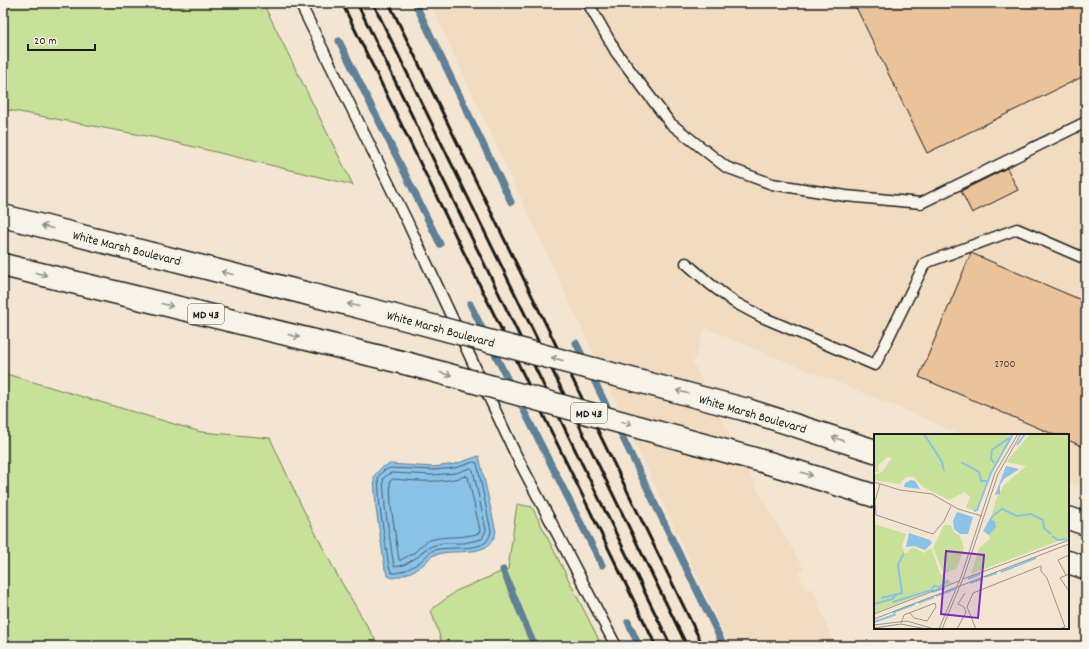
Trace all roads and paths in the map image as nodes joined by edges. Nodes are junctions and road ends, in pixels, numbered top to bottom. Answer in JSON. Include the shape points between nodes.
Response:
{"nodes":[{"id":1,"x":300,"y":3,"type":"edge"},
{"id":2,"x":588,"y":3,"type":"edge"},
{"id":3,"x":1086,"y":122,"type":"edge"},
{"id":4,"x":3,"y":216,"type":"edge"},
{"id":5,"x":1086,"y":259,"type":"edge"},
{"id":6,"x":686,"y":263,"type":"dead end"},
{"id":7,"x":3,"y":265,"type":"edge"},
{"id":8,"x":874,"y":451,"type":"edge"},
{"id":9,"x":874,"y":496,"type":"edge"},
{"id":10,"x":1069,"y":518,"type":"edge"},
{"id":11,"x":1086,"y":524,"type":"edge"},
{"id":12,"x":1069,"y":562,"type":"edge"},
{"id":13,"x":1086,"y":568,"type":"edge"},
{"id":14,"x":616,"y":646,"type":"edge"}],
"edges":[{"from":1,"to":14,"type":"lane","via":[[515,453]]},
{"from":2,"to":3,"type":"lane","via":[[616,52],[670,123],[726,167],[772,184],[846,196],[921,203]]},
{"from":8,"to":4,"type":"main road","name":"White Marsh Boulevard","one_way":true,"bridge":true,"via":[[747,410],[391,315]]},
{"from":5,"to":6,"type":"lane","via":[[1017,229],[925,263],[875,365],[734,302]]},
{"from":7,"to":9,"type":"main road","number":"MD 43","one_way":true,"bridge":true,"via":[[409,364],[769,463]]},
{"from":10,"to":11,"type":"main road"},
{"from":12,"to":13,"type":"main road"}]}
